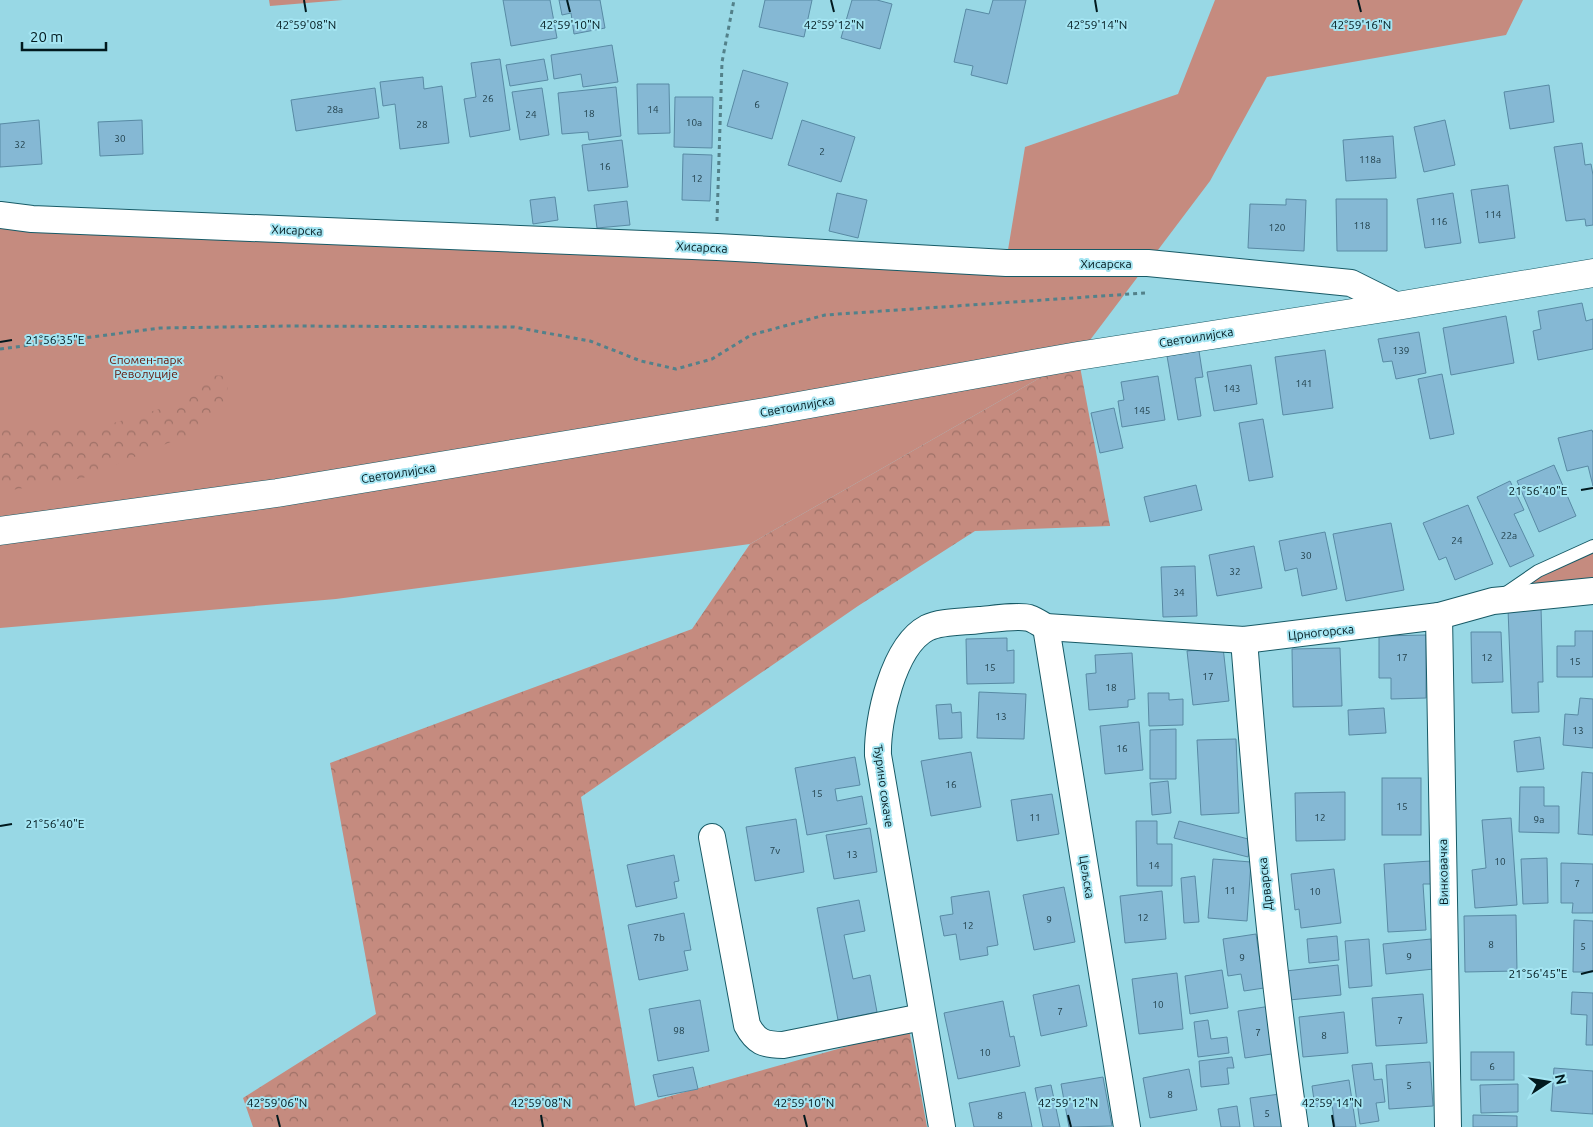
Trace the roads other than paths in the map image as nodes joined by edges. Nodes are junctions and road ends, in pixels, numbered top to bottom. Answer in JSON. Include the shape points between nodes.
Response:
{"nodes":[{"id":1,"x":0,"y":215,"type":"edge"},
{"id":2,"x":32,"y":219,"type":"junction"},
{"id":3,"x":0,"y":229,"type":"edge"},
{"id":4,"x":1593,"y":273,"type":"edge"},
{"id":5,"x":1397,"y":306,"type":"junction"},
{"id":6,"x":0,"y":531,"type":"edge"},
{"id":7,"x":1593,"y":546,"type":"edge"},
{"id":8,"x":1593,"y":591,"type":"edge"},
{"id":9,"x":1492,"y":601,"type":"junction"},
{"id":10,"x":1439,"y":616,"type":"junction"},
{"id":11,"x":1046,"y":626,"type":"junction"},
{"id":12,"x":1244,"y":640,"type":"junction"},
{"id":13,"x":712,"y":837,"type":"dead end"},
{"id":14,"x":922,"y":1017,"type":"junction"},
{"id":15,"x":942,"y":1127,"type":"edge"},
{"id":16,"x":1127,"y":1127,"type":"edge"},
{"id":17,"x":1296,"y":1127,"type":"edge"},
{"id":18,"x":1448,"y":1127,"type":"edge"}],
"edges":[{"from":1,"to":2,"type":"street","name":"Хисарска"},
{"from":2,"to":3,"type":"lane"},
{"from":2,"to":5,"type":"street","name":"Хисарска","via":[[717,247],[1006,263],[1148,262],[1351,283]]},
{"from":4,"to":5,"type":"street","name":"Светоилијска"},
{"from":5,"to":6,"type":"street","name":"Светоилијска","via":[[1078,356],[764,412],[277,492]]},
{"from":7,"to":9,"type":"lane","via":[[1538,572]]},
{"from":8,"to":9,"type":"street","name":"Црногорска"},
{"from":9,"to":10,"type":"street","name":"Црногорска"},
{"from":10,"to":12,"type":"street","name":"Црногорска"},
{"from":10,"to":18,"type":"street","name":"Винковачка"},
{"from":11,"to":12,"type":"street","name":"Црногорска"},
{"from":11,"to":14,"type":"street","name":"Ђурино сокаче","via":[[1028,618],[986,619],[928,628],[914,640],[896,668],[882,705],[877,734],[878,755]]},
{"from":11,"to":16,"type":"street","name":"Цељска"},
{"from":12,"to":17,"type":"street","name":"Дрварска","via":[[1259,830]]},
{"from":13,"to":14,"type":"street","via":[[747,1025],[753,1038],[765,1045],[783,1045]]},
{"from":14,"to":15,"type":"street","name":"Ђурино сокаче"}]}
